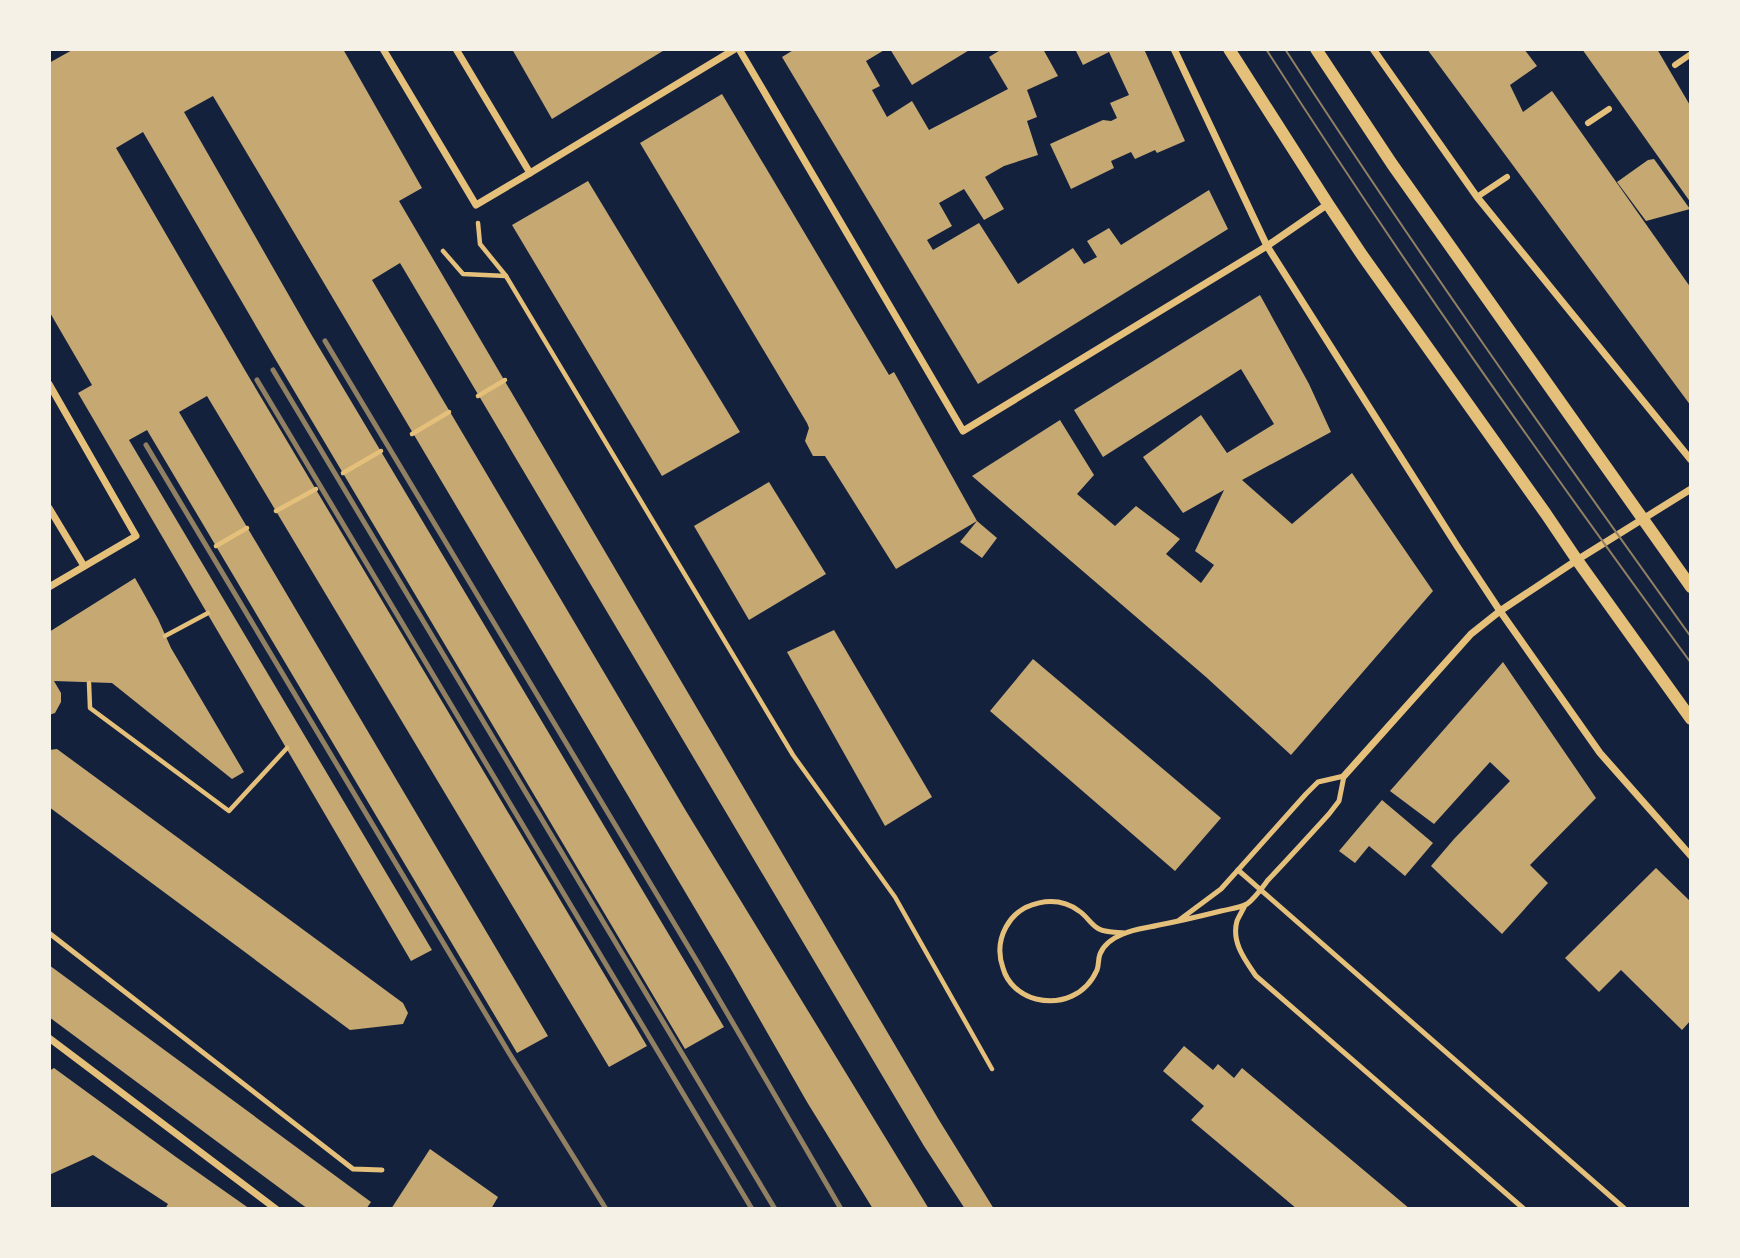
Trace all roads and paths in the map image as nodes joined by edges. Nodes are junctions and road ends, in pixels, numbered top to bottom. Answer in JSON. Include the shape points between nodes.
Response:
{"nodes":[{"id":1,"x":383,"y":49,"type":"edge"},
{"id":2,"x":456,"y":49,"type":"edge"},
{"id":3,"x":737,"y":49,"type":"edge"},
{"id":4,"x":1174,"y":49,"type":"edge"},
{"id":5,"x":1229,"y":49,"type":"edge"},
{"id":6,"x":1316,"y":49,"type":"edge"},
{"id":7,"x":1373,"y":49,"type":"edge"},
{"id":8,"x":1691,"y":54,"type":"edge"},
{"id":9,"x":1675,"y":65,"type":"dead end"},
{"id":10,"x":1609,"y":109,"type":"dead end"},
{"id":11,"x":1588,"y":123,"type":"dead end"},
{"id":12,"x":530,"y":173,"type":"junction"},
{"id":13,"x":1507,"y":177,"type":"dead end"},
{"id":14,"x":1477,"y":197,"type":"junction"},
{"id":15,"x":1328,"y":204,"type":"junction"},
{"id":16,"x":476,"y":205,"type":"junction"},
{"id":17,"x":1267,"y":246,"type":"junction"},
{"id":18,"x":443,"y":251,"type":"dead end"},
{"id":19,"x":506,"y":276,"type":"junction"},
{"id":20,"x":505,"y":380,"type":"dead end"},
{"id":21,"x":49,"y":384,"type":"edge"},
{"id":22,"x":478,"y":396,"type":"dead end"},
{"id":23,"x":449,"y":412,"type":"dead end"},
{"id":24,"x":412,"y":434,"type":"dead end"},
{"id":25,"x":381,"y":451,"type":"dead end"},
{"id":26,"x":1691,"y":460,"type":"edge"},
{"id":27,"x":343,"y":473,"type":"dead end"},
{"id":28,"x":316,"y":489,"type":"dead end"},
{"id":29,"x":1691,"y":489,"type":"edge"},
{"id":30,"x":49,"y":508,"type":"edge"},
{"id":31,"x":276,"y":511,"type":"dead end"},
{"id":32,"x":1644,"y":520,"type":"junction"},
{"id":33,"x":247,"y":528,"type":"dead end"},
{"id":34,"x":216,"y":546,"type":"dead end"},
{"id":35,"x":1577,"y":560,"type":"junction"},
{"id":36,"x":84,"y":566,"type":"junction"},
{"id":37,"x":49,"y":587,"type":"edge"},
{"id":38,"x":1691,"y":587,"type":"edge"},
{"id":39,"x":1500,"y":611,"type":"junction"},
{"id":40,"x":208,"y":613,"type":"dead end"},
{"id":41,"x":165,"y":636,"type":"dead end"},
{"id":42,"x":89,"y":683,"type":"dead end"},
{"id":43,"x":1691,"y":719,"type":"edge"},
{"id":44,"x":287,"y":748,"type":"dead end"},
{"id":45,"x":1344,"y":776,"type":"junction"},
{"id":46,"x":1691,"y":856,"type":"edge"},
{"id":47,"x":1238,"y":870,"type":"junction"},
{"id":48,"x":1260,"y":889,"type":"junction"},
{"id":49,"x":1245,"y":905,"type":"junction"},
{"id":50,"x":1178,"y":921,"type":"junction"},
{"id":51,"x":49,"y":933,"type":"edge"},
{"id":52,"x":1125,"y":933,"type":"junction"},
{"id":53,"x":49,"y":1038,"type":"edge"},
{"id":54,"x":992,"y":1069,"type":"dead end"},
{"id":55,"x":382,"y":1170,"type":"dead end"},
{"id":56,"x":276,"y":1209,"type":"edge"},
{"id":57,"x":1524,"y":1209,"type":"edge"},
{"id":58,"x":1625,"y":1209,"type":"edge"}],
"edges":[{"from":1,"to":16,"type":"street"},
{"from":2,"to":12,"type":"street"},
{"from":3,"to":12,"type":"street"},
{"from":3,"to":17,"type":"street","via":[[963,431]]},
{"from":4,"to":17,"type":"street"},
{"from":5,"to":15,"type":"street"},
{"from":6,"to":32,"type":"street"},
{"from":7,"to":14,"type":"street"},
{"from":8,"to":9,"type":"street"},
{"from":10,"to":11,"type":"street"},
{"from":12,"to":16,"type":"street"},
{"from":13,"to":14,"type":"street"},
{"from":14,"to":26,"type":"street"},
{"from":15,"to":17,"type":"street"},
{"from":15,"to":35,"type":"street"},
{"from":16,"to":19,"type":"path","via":[[480,244]]},
{"from":17,"to":39,"type":"street"},
{"from":18,"to":19,"type":"path","via":[[463,274]]},
{"from":19,"to":54,"type":"path","via":[[793,755],[895,897]]},
{"from":20,"to":22,"type":"path"},
{"from":21,"to":36,"type":"street","via":[[136,536]]},
{"from":23,"to":24,"type":"path"},
{"from":25,"to":27,"type":"path"},
{"from":28,"to":31,"type":"path"},
{"from":29,"to":32,"type":"street"},
{"from":30,"to":36,"type":"street"},
{"from":32,"to":35,"type":"street"},
{"from":32,"to":38,"type":"street"},
{"from":33,"to":34,"type":"path"},
{"from":35,"to":39,"type":"street"},
{"from":35,"to":43,"type":"street"},
{"from":36,"to":37,"type":"street"},
{"from":39,"to":45,"type":"street","via":[[1471,634]]},
{"from":39,"to":46,"type":"street","via":[[1600,752]]},
{"from":40,"to":41,"type":"path"},
{"from":42,"to":44,"type":"path","via":[[90,708],[229,811]]},
{"from":45,"to":47,"type":"lane","via":[[1318,782]]},
{"from":45,"to":48,"type":"lane","via":[[1339,801]]},
{"from":47,"to":48,"type":"lane"},
{"from":47,"to":50,"type":"lane","via":[[1222,889]]},
{"from":48,"to":49,"type":"lane"},
{"from":48,"to":58,"type":"lane"},
{"from":49,"to":50,"type":"lane"},
{"from":49,"to":57,"type":"lane","via":[[1237,922],[1236,940],[1256,976]]},
{"from":50,"to":52,"type":"lane"},
{"from":51,"to":55,"type":"lane","via":[[353,1169]]},
{"from":52,"to":52,"type":"lane","via":[[1100,929],[1066,904],[1033,904],[1007,925],[999,958],[1015,988],[1030,998],[1063,1000],[1089,983],[1104,946]]},
{"from":53,"to":56,"type":"street"}]}
